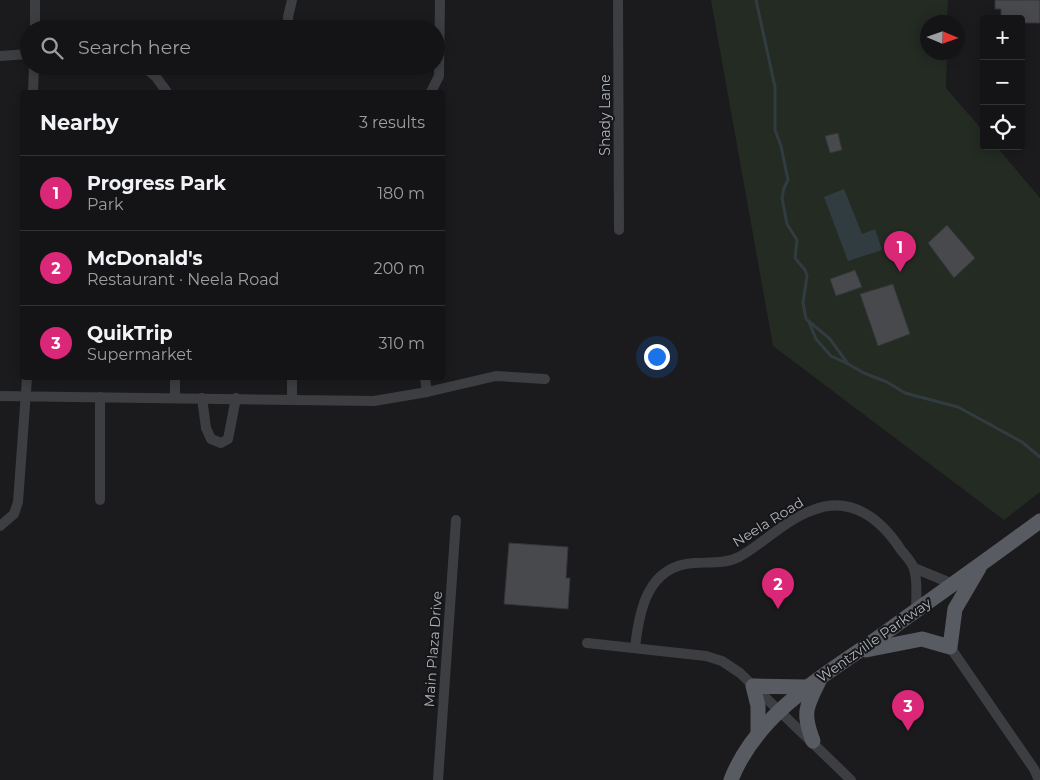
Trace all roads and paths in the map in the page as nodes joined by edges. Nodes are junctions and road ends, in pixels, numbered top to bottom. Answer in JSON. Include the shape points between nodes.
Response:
{"nodes":[{"id":1,"x":35,"y":0,"type":"edge"},
{"id":2,"x":292,"y":0,"type":"edge"},
{"id":3,"x":440,"y":0,"type":"edge"},
{"id":4,"x":618,"y":0,"type":"edge"},
{"id":5,"x":34,"y":20,"type":"edge"},
{"id":6,"x":288,"y":20,"type":"edge"},
{"id":7,"x":440,"y":20,"type":"edge"},
{"id":8,"x":20,"y":55,"type":"edge"},
{"id":9,"x":0,"y":56,"type":"edge"},
{"id":10,"x":34,"y":75,"type":"edge"},
{"id":11,"x":154,"y":75,"type":"edge"},
{"id":12,"x":439,"y":75,"type":"edge"},
{"id":13,"x":33,"y":90,"type":"edge"},
{"id":14,"x":166,"y":90,"type":"edge"},
{"id":15,"x":432,"y":90,"type":"edge"},
{"id":16,"x":619,"y":230,"type":"dead end"},
{"id":17,"x":545,"y":379,"type":"dead end"},
{"id":18,"x":27,"y":380,"type":"edge"},
{"id":19,"x":175,"y":380,"type":"edge"},
{"id":20,"x":292,"y":380,"type":"edge"},
{"id":21,"x":425,"y":380,"type":"edge"},
{"id":22,"x":427,"y":392,"type":"junction"},
{"id":23,"x":26,"y":395,"type":"junction"},
{"id":24,"x":0,"y":396,"type":"edge"},
{"id":25,"x":100,"y":397,"type":"junction"},
{"id":26,"x":175,"y":398,"type":"junction"},
{"id":27,"x":202,"y":398,"type":"junction"},
{"id":28,"x":236,"y":398,"type":"junction"},
{"id":29,"x":292,"y":398,"type":"junction"},
{"id":30,"x":100,"y":500,"type":"dead end"},
{"id":31,"x":456,"y":520,"type":"dead end"},
{"id":32,"x":1040,"y":521,"type":"edge"},
{"id":33,"x":0,"y":526,"type":"edge"},
{"id":34,"x":982,"y":563,"type":"junction"},
{"id":35,"x":914,"y":568,"type":"junction"},
{"id":36,"x":953,"y":584,"type":"junction"},
{"id":37,"x":916,"y":610,"type":"junction"},
{"id":38,"x":587,"y":644,"type":"dead end"},
{"id":39,"x":950,"y":647,"type":"junction"},
{"id":40,"x":635,"y":648,"type":"junction"},
{"id":41,"x":860,"y":651,"type":"junction"},
{"id":42,"x":813,"y":683,"type":"junction"},
{"id":43,"x":753,"y":686,"type":"junction"},
{"id":44,"x":780,"y":711,"type":"junction"},
{"id":45,"x":758,"y":734,"type":"junction"},
{"id":46,"x":813,"y":741,"type":"junction"},
{"id":47,"x":438,"y":780,"type":"edge"},
{"id":48,"x":731,"y":780,"type":"edge"},
{"id":49,"x":851,"y":780,"type":"edge"},
{"id":50,"x":1039,"y":780,"type":"edge"}],
"edges":[{"from":1,"to":5,"type":"street"},
{"from":2,"to":6,"type":"street"},
{"from":3,"to":7,"type":"street"},
{"from":4,"to":16,"type":"street","name":"Shady Lane"},
{"from":8,"to":9,"type":"street"},
{"from":10,"to":13,"type":"street"},
{"from":11,"to":14,"type":"street"},
{"from":12,"to":15,"type":"street"},
{"from":17,"to":22,"type":"street","via":[[496,376]]},
{"from":18,"to":23,"type":"street"},
{"from":19,"to":26,"type":"street"},
{"from":20,"to":29,"type":"street"},
{"from":21,"to":22,"type":"street"},
{"from":22,"to":29,"type":"street","via":[[374,401]]},
{"from":23,"to":24,"type":"street"},
{"from":23,"to":25,"type":"street"},
{"from":23,"to":33,"type":"street","via":[[18,502],[14,514]]},
{"from":25,"to":26,"type":"street"},
{"from":25,"to":30,"type":"street"},
{"from":26,"to":27,"type":"street"},
{"from":27,"to":28,"type":"street"},
{"from":27,"to":28,"type":"street","via":[[206,428],[211,439],[221,444],[228,439]]},
{"from":28,"to":29,"type":"street"},
{"from":31,"to":47,"type":"street","name":"Main Plaza Drive"},
{"from":32,"to":34,"type":"main road","name":"Wentzville Parkway"},
{"from":34,"to":36,"type":"main road","name":"Wentzville Parkway"},
{"from":34,"to":39,"type":"main road","via":[[955,609]]},
{"from":35,"to":36,"type":"street"},
{"from":35,"to":37,"type":"street"},
{"from":35,"to":40,"type":"street","name":"Neela Road","via":[[884,526],[866,512],[840,505],[814,509],[801,514],[730,561],[692,563],[663,575],[642,603]]},
{"from":36,"to":37,"type":"main road","name":"Wentzville Parkway"},
{"from":37,"to":41,"type":"main road","name":"Wentzville Parkway"},
{"from":38,"to":40,"type":"street"},
{"from":39,"to":41,"type":"main road","via":[[922,639]]},
{"from":39,"to":50,"type":"street"},
{"from":40,"to":43,"type":"street","via":[[706,656],[722,661]]},
{"from":41,"to":42,"type":"main road","name":"Wentzville Parkway"},
{"from":42,"to":43,"type":"main road"},
{"from":42,"to":44,"type":"main road","name":"Wentzville Parkway"},
{"from":42,"to":46,"type":"main road","via":[[806,708],[806,724]]},
{"from":43,"to":44,"type":"street"},
{"from":43,"to":45,"type":"main road","via":[[758,706]]},
{"from":44,"to":45,"type":"main road","name":"Wentzville Parkway"},
{"from":44,"to":46,"type":"street"},
{"from":45,"to":48,"type":"main road","name":"Wentzville Parkway","via":[[736,765]]},
{"from":46,"to":49,"type":"street"}]}
